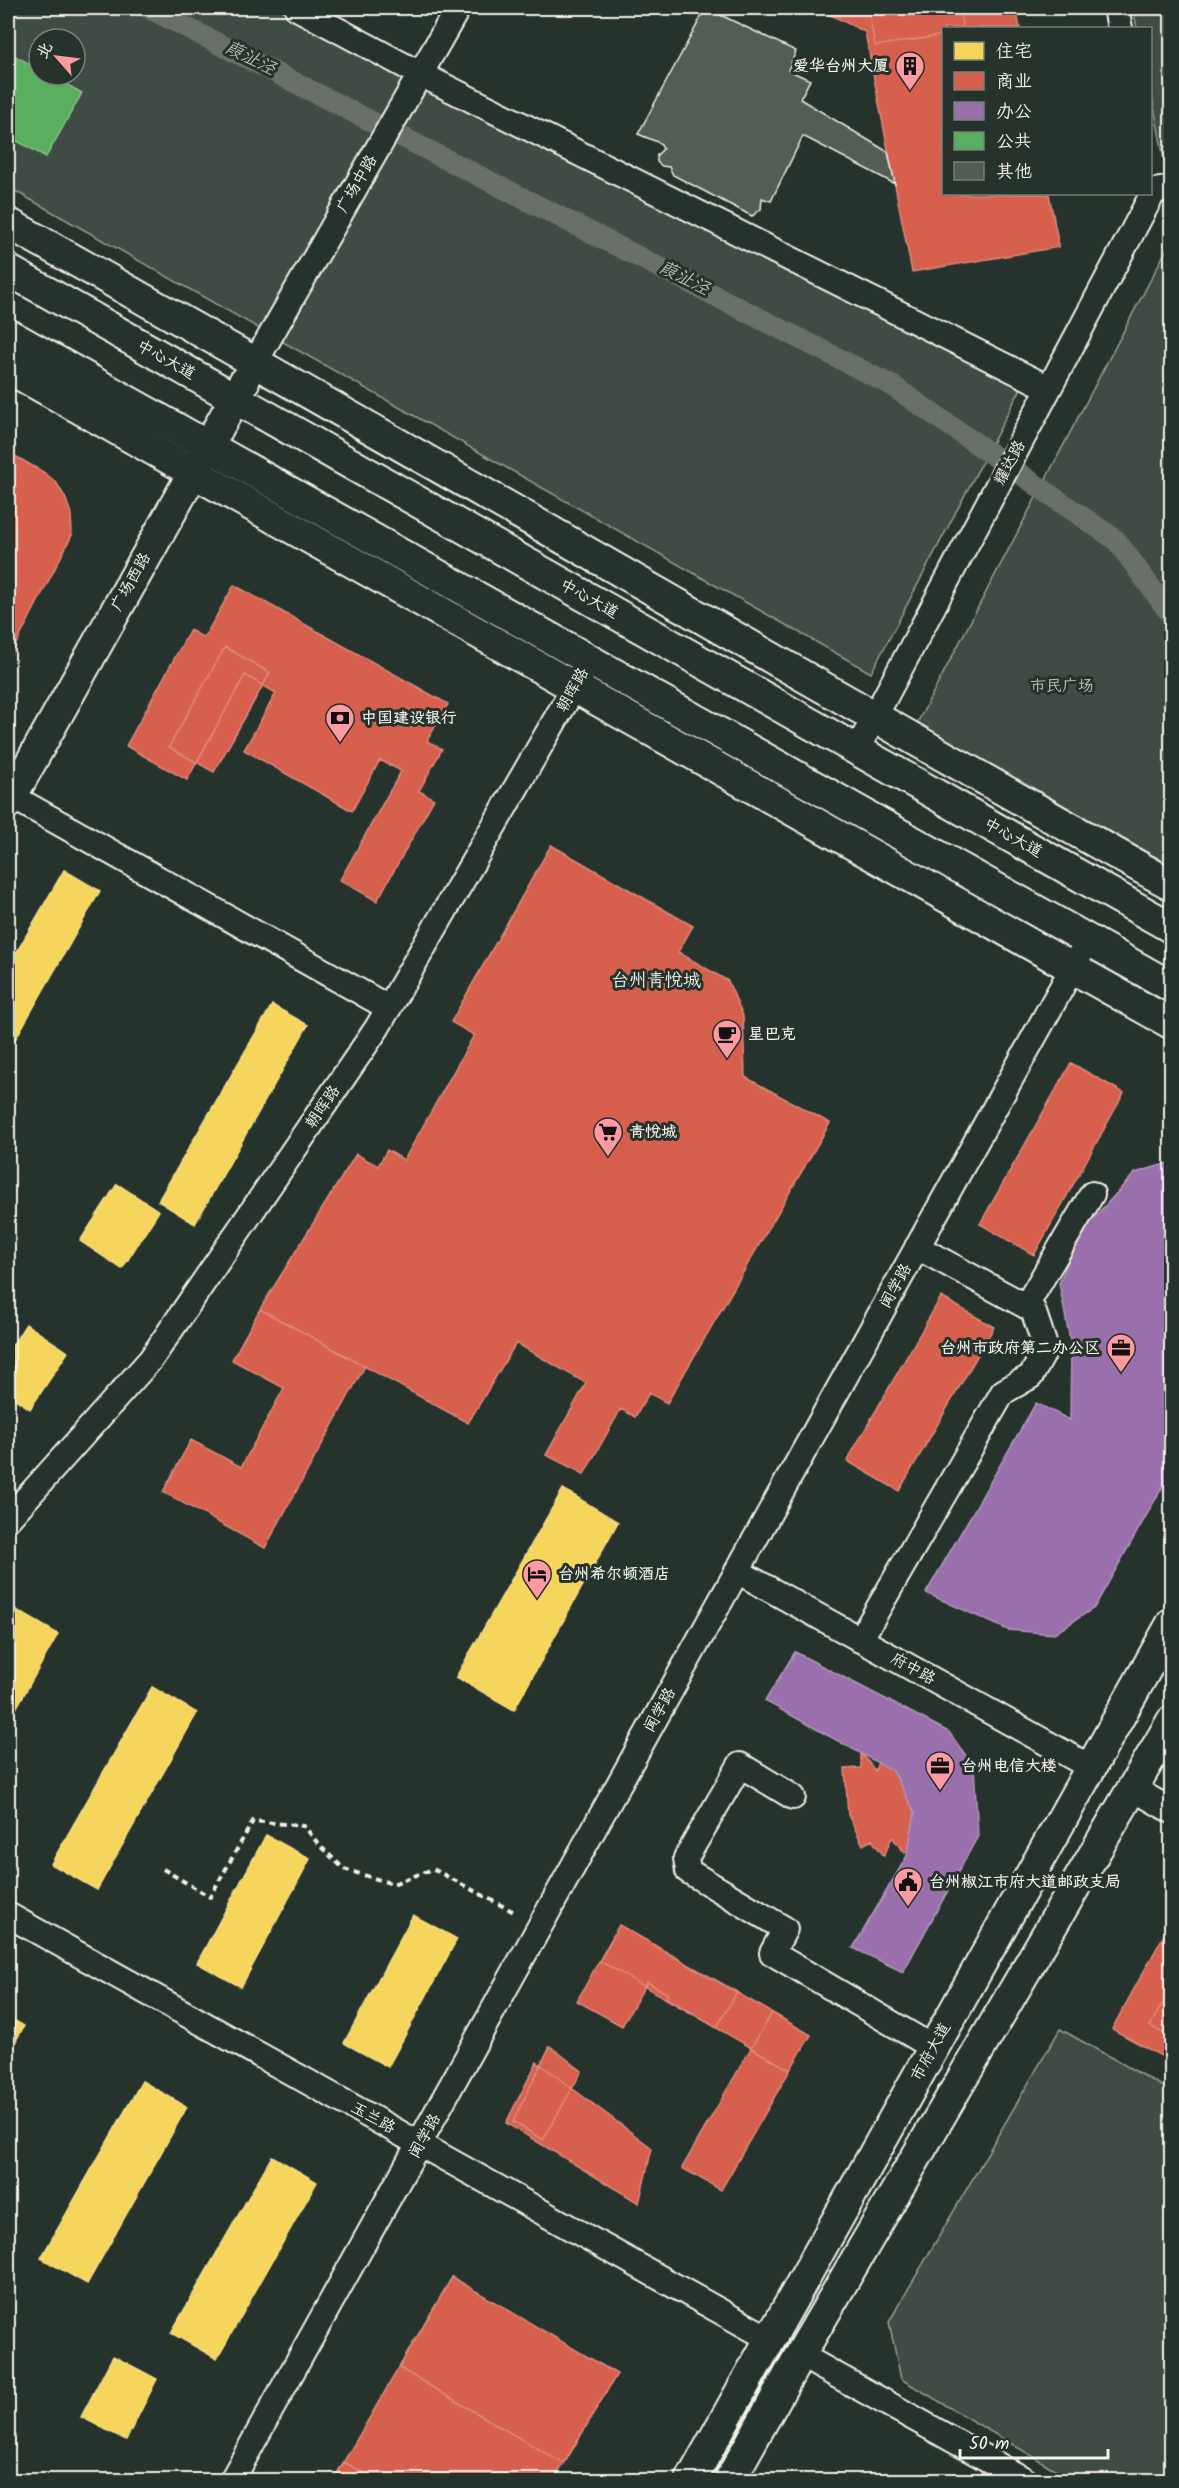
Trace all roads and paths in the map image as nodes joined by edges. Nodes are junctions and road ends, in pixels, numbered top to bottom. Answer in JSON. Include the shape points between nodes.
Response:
{"nodes":[{"id":1,"x":297,"y":8,"type":"edge"},
{"id":2,"x":458,"y":8,"type":"edge"},
{"id":3,"x":1116,"y":8,"type":"edge"},
{"id":4,"x":1120,"y":27,"type":"edge"},
{"id":5,"x":414,"y":83,"type":"junction"},
{"id":6,"x":1159,"y":184,"type":"edge"},
{"id":7,"x":8,"y":223,"type":"edge"},
{"id":8,"x":8,"y":270,"type":"edge"},
{"id":9,"x":8,"y":334,"type":"edge"},
{"id":10,"x":256,"y":361,"type":"junction"},
{"id":11,"x":8,"y":368,"type":"edge"},
{"id":12,"x":1049,"y":388,"type":"junction"},
{"id":13,"x":235,"y":399,"type":"junction"},
{"id":14,"x":207,"y":447,"type":"junction"},
{"id":15,"x":193,"y":472,"type":"junction"},
{"id":16,"x":589,"y":661,"type":"junction"},
{"id":17,"x":575,"y":687,"type":"junction"},
{"id":18,"x":874,"y":716,"type":"junction"},
{"id":19,"x":856,"y":750,"type":"junction"},
{"id":20,"x":9,"y":800,"type":"edge"},
{"id":21,"x":1172,"y":885,"type":"edge"},
{"id":22,"x":1172,"y":928,"type":"edge"},
{"id":23,"x":1088,"y":940,"type":"junction"},
{"id":24,"x":1072,"y":968,"type":"junction"},
{"id":25,"x":1172,"y":987,"type":"edge"},
{"id":26,"x":389,"y":1008,"type":"junction"},
{"id":27,"x":1172,"y":1024,"type":"edge"},
{"id":28,"x":1092,"y":1194,"type":"dead end"},
{"id":29,"x":917,"y":1247,"type":"junction"},
{"id":30,"x":1026,"y":1306,"type":"junction"},
{"id":31,"x":8,"y":1519,"type":"edge"},
{"id":32,"x":737,"y":1570,"type":"junction"},
{"id":33,"x":1172,"y":1623,"type":"edge"},
{"id":34,"x":860,"y":1640,"type":"junction"},
{"id":35,"x":1172,"y":1721,"type":"edge"},
{"id":36,"x":1090,"y":1767,"type":"junction"},
{"id":37,"x":1132,"y":1788,"type":"junction"},
{"id":38,"x":793,"y":1797,"type":"dead end"},
{"id":39,"x":1172,"y":1811,"type":"edge"},
{"id":40,"x":163,"y":1869,"type":"dead end"},
{"id":41,"x":514,"y":1912,"type":"dead end"},
{"id":42,"x":8,"y":1915,"type":"edge"},
{"id":43,"x":934,"y":2048,"type":"junction"},
{"id":44,"x":420,"y":2144,"type":"junction"},
{"id":45,"x":770,"y":2339,"type":"junction"},
{"id":46,"x":800,"y":2355,"type":"junction"},
{"id":47,"x":232,"y":2481,"type":"edge"},
{"id":48,"x":691,"y":2481,"type":"edge"},
{"id":49,"x":730,"y":2481,"type":"edge"},
{"id":50,"x":1025,"y":2481,"type":"edge"}],
"edges":[{"from":1,"to":5,"type":"street"},
{"from":2,"to":5,"type":"street","name":"广场中路"},
{"from":3,"to":4,"type":"street"},
{"from":5,"to":10,"type":"street","name":"广场中路"},
{"from":5,"to":12,"type":"street"},
{"from":6,"to":12,"type":"street","name":"耀达路"},
{"from":7,"to":10,"type":"main road"},
{"from":8,"to":13,"type":"main road","name":"中心大道"},
{"from":9,"to":14,"type":"main road"},
{"from":10,"to":13,"type":"main road","name":"广场西路"},
{"from":10,"to":18,"type":"main road"},
{"from":11,"to":15,"type":"main road"},
{"from":12,"to":18,"type":"street","name":"耀达路"},
{"from":13,"to":14,"type":"main road","name":"广场西路"},
{"from":13,"to":19,"type":"main road","name":"中心大道"},
{"from":14,"to":15,"type":"main road","name":"广场西路"},
{"from":14,"to":16,"type":"main road"},
{"from":15,"to":17,"type":"main road"},
{"from":15,"to":20,"type":"main road","name":"广场西路"},
{"from":16,"to":17,"type":"street","name":"朝晖路"},
{"from":16,"to":23,"type":"main road"},
{"from":17,"to":24,"type":"main road"},
{"from":17,"to":26,"type":"street","name":"朝晖路"},
{"from":18,"to":19,"type":"street","name":"耀达路"},
{"from":18,"to":21,"type":"main road"},
{"from":19,"to":22,"type":"main road","name":"中心大道"},
{"from":20,"to":26,"type":"street"},
{"from":23,"to":24,"type":"street","name":"闻学路"},
{"from":23,"to":25,"type":"main road"},
{"from":24,"to":27,"type":"main road"},
{"from":24,"to":29,"type":"street","name":"闻学路"},
{"from":26,"to":31,"type":"street","name":"朝晖路","via":[[151,1359]]},
{"from":28,"to":30,"type":"street"},
{"from":29,"to":30,"type":"street"},
{"from":29,"to":32,"type":"street","name":"闻学路"},
{"from":30,"to":34,"type":"street","via":[[1033,1310],[1046,1349],[1030,1376],[1003,1392]]},
{"from":32,"to":34,"type":"street","name":"府中路"},
{"from":32,"to":44,"type":"street","name":"闻学路"},
{"from":33,"to":36,"type":"main road","name":"市府大道"},
{"from":34,"to":36,"type":"street","name":"府中路"},
{"from":35,"to":37,"type":"main road"},
{"from":36,"to":43,"type":"main road","name":"市府大道"},
{"from":37,"to":39,"type":"street"},
{"from":37,"to":46,"type":"main road"},
{"from":38,"to":43,"type":"street","via":[[740,1765],[686,1858],[688,1871],[784,1929],[772,1953]]},
{"from":40,"to":41,"type":"path","via":[[210,1897],[253,1821],[304,1826],[344,1869],[393,1884],[433,1869]]},
{"from":42,"to":44,"type":"street","name":"玉兰路"},
{"from":43,"to":45,"type":"main road","name":"市府大道"},
{"from":44,"to":45,"type":"street","name":"玉兰路"},
{"from":44,"to":47,"type":"street","name":"闻学路"},
{"from":45,"to":48,"type":"main road","name":"市府大道"},
{"from":46,"to":49,"type":"main road"},
{"from":46,"to":50,"type":"street"}]}
